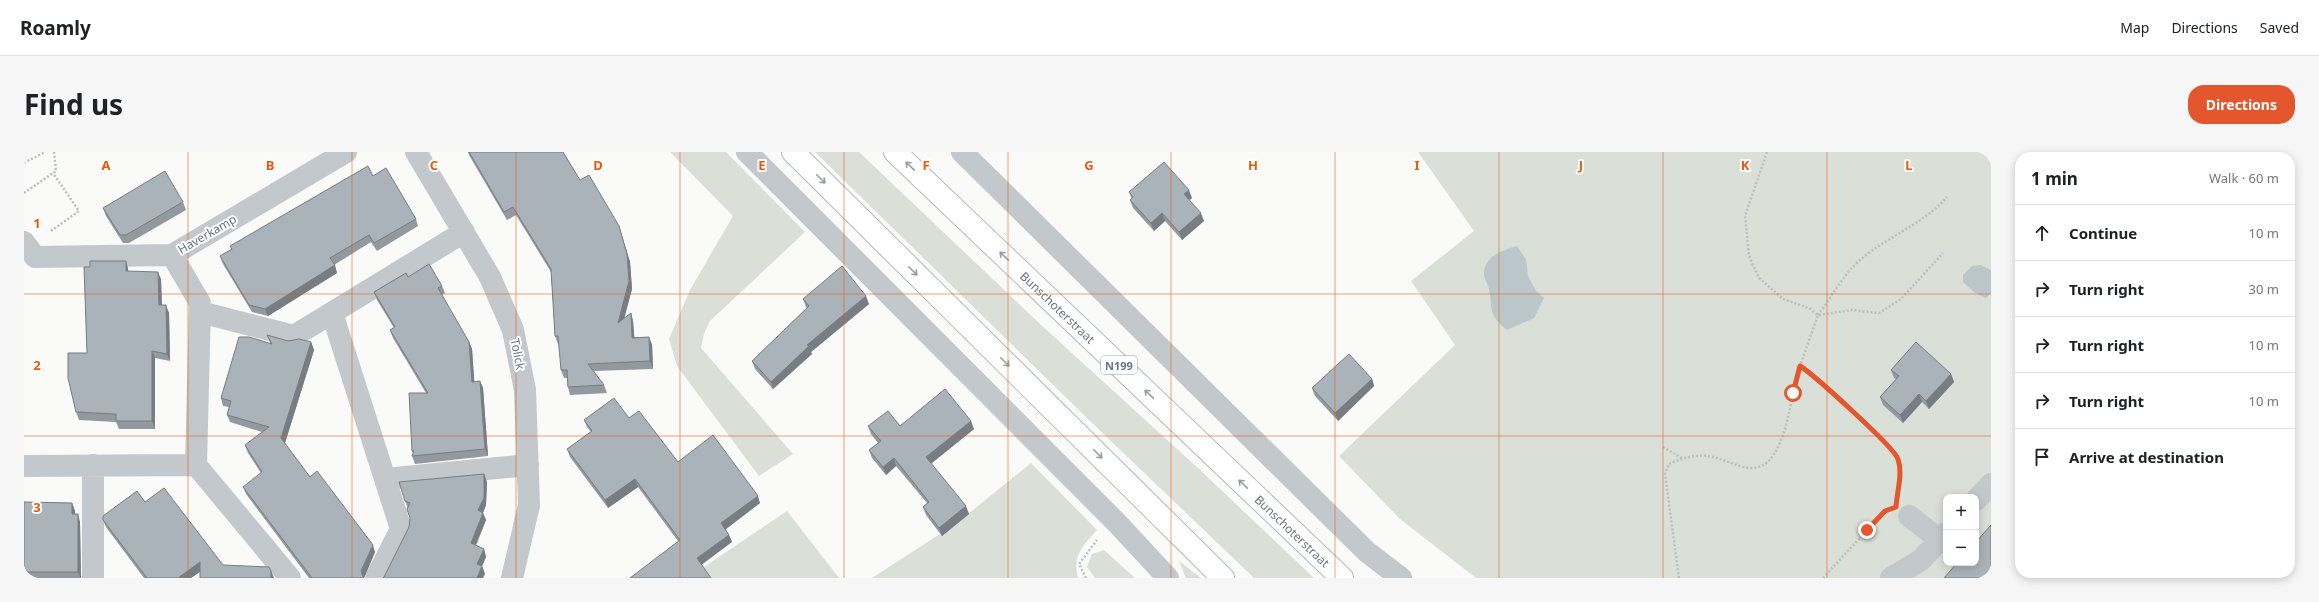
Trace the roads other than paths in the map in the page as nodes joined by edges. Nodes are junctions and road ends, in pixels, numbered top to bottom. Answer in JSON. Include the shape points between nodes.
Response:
{"nodes":[{"id":1,"x":346,"y":152,"type":"edge"},
{"id":2,"x":416,"y":152,"type":"edge"},
{"id":3,"x":747,"y":152,"type":"edge"},
{"id":4,"x":793,"y":152,"type":"edge"},
{"id":5,"x":895,"y":152,"type":"edge"},
{"id":6,"x":962,"y":152,"type":"edge"},
{"id":7,"x":464,"y":232,"type":"junction"},
{"id":8,"x":24,"y":242,"type":"edge"},
{"id":9,"x":172,"y":255,"type":"junction"},
{"id":10,"x":200,"y":312,"type":"junction"},
{"id":11,"x":332,"y":313,"type":"junction"},
{"id":12,"x":93,"y":465,"type":"junction"},
{"id":13,"x":196,"y":465,"type":"junction"},
{"id":14,"x":24,"y":466,"type":"edge"},
{"id":15,"x":528,"y":466,"type":"junction"},
{"id":16,"x":385,"y":479,"type":"junction"},
{"id":17,"x":1991,"y":484,"type":"edge"},
{"id":18,"x":1979,"y":497,"type":"edge"},
{"id":19,"x":1903,"y":508,"type":"road end"},
{"id":20,"x":1943,"y":536,"type":"edge"},
{"id":21,"x":93,"y":578,"type":"edge"},
{"id":22,"x":290,"y":578,"type":"edge"},
{"id":23,"x":376,"y":578,"type":"edge"},
{"id":24,"x":512,"y":578,"type":"edge"},
{"id":25,"x":1168,"y":578,"type":"edge"},
{"id":26,"x":1223,"y":578,"type":"edge"},
{"id":27,"x":1342,"y":578,"type":"edge"},
{"id":28,"x":1401,"y":578,"type":"edge"},
{"id":29,"x":1891,"y":578,"type":"edge"}],
"edges":[{"from":1,"to":9,"type":"street","name":"Haverkamp"},
{"from":2,"to":7,"type":"street","name":"Tolick"},
{"from":3,"to":25,"type":"street","via":[[1116,522]]},
{"from":4,"to":26,"type":"main road","one_way":true},
{"from":27,"to":5,"type":"main road","name":"Bunschoterstraat","number":"N199","one_way":true},
{"from":6,"to":28,"type":"street","via":[[1367,552]]},
{"from":7,"to":11,"type":"street"},
{"from":7,"to":15,"type":"street","name":"Tolick","via":[[490,277],[513,330],[525,390]]},
{"from":8,"to":9,"type":"street","via":[[35,257]]},
{"from":9,"to":10,"type":"street","name":"Haverkamp","via":[[200,303]]},
{"from":10,"to":11,"type":"street","via":[[294,336]]},
{"from":10,"to":13,"type":"street","name":"Haverkamp"},
{"from":11,"to":16,"type":"street"},
{"from":12,"to":13,"type":"street"},
{"from":12,"to":14,"type":"street"},
{"from":12,"to":21,"type":"street"},
{"from":13,"to":22,"type":"street"},
{"from":15,"to":16,"type":"street"},
{"from":15,"to":24,"type":"street","name":"Tolick","via":[[529,505]]},
{"from":16,"to":23,"type":"street","via":[[401,529]]},
{"from":17,"to":18,"type":"street"},
{"from":19,"to":20,"type":"street"},
{"from":20,"to":29,"type":"street","via":[[1921,560]]}]}
